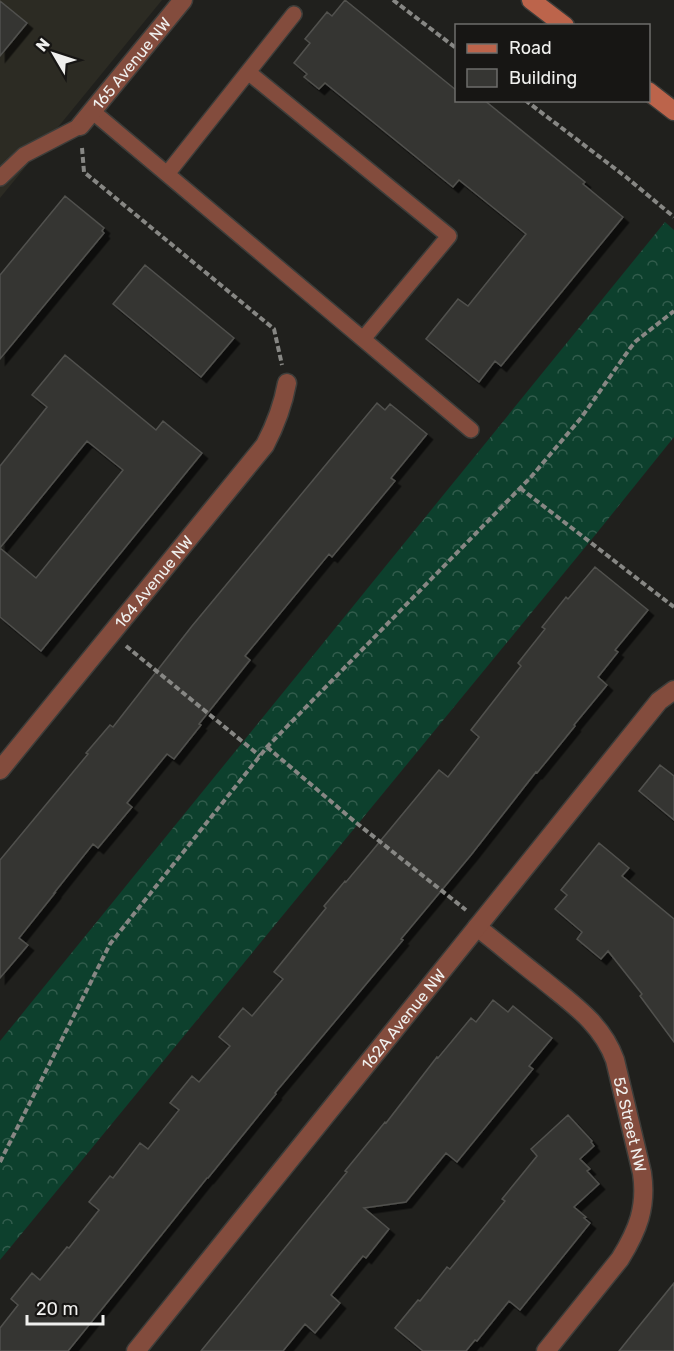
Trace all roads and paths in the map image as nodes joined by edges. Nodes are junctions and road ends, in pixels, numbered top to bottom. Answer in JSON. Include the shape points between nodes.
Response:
{"nodes":[{"id":1,"x":183,"y":0,"type":"edge"},
{"id":2,"x":393,"y":0,"type":"edge"},
{"id":3,"x":531,"y":0,"type":"edge"},
{"id":4,"x":294,"y":14,"type":"dead end"},
{"id":5,"x":562,"y":24,"type":"edge"},
{"id":6,"x":455,"y":47,"type":"edge"},
{"id":7,"x":248,"y":72,"type":"junction"},
{"id":8,"x":650,"y":92,"type":"edge"},
{"id":9,"x":528,"y":102,"type":"edge"},
{"id":10,"x":92,"y":111,"type":"junction"},
{"id":11,"x":674,"y":111,"type":"edge"},
{"id":12,"x":80,"y":126,"type":"junction"},
{"id":13,"x":167,"y":174,"type":"junction"},
{"id":14,"x":0,"y":178,"type":"edge"},
{"id":15,"x":674,"y":217,"type":"edge"},
{"id":16,"x":674,"y":311,"type":"edge"},
{"id":17,"x":363,"y":339,"type":"junction"},
{"id":18,"x":287,"y":383,"type":"joint"},
{"id":19,"x":471,"y":430,"type":"dead end"},
{"id":20,"x":520,"y":488,"type":"junction"},
{"id":21,"x":674,"y":607,"type":"edge"},
{"id":22,"x":111,"y":634,"type":"junction"},
{"id":23,"x":674,"y":690,"type":"edge"},
{"id":24,"x":267,"y":747,"type":"junction"},
{"id":25,"x":260,"y":756,"type":"junction"},
{"id":26,"x":0,"y":770,"type":"edge"},
{"id":27,"x":479,"y":924,"type":"junction"},
{"id":28,"x":0,"y":1162,"type":"edge"},
{"id":29,"x":136,"y":1351,"type":"edge"},
{"id":30,"x":546,"y":1351,"type":"edge"}],
"edges":[{"from":1,"to":10,"type":"street","name":"165 Avenue NW"},
{"from":2,"to":6,"type":"path"},
{"from":3,"to":5,"type":"main road"},
{"from":4,"to":7,"type":"lane"},
{"from":7,"to":13,"type":"lane"},
{"from":7,"to":17,"type":"lane","via":[[449,236]]},
{"from":8,"to":11,"type":"main road"},
{"from":9,"to":15,"type":"path"},
{"from":10,"to":12,"type":"street","name":"165 Avenue NW"},
{"from":10,"to":13,"type":"lane"},
{"from":12,"to":14,"type":"lane","via":[[24,154]]},
{"from":12,"to":18,"type":"path","via":[[84,172],[274,328]]},
{"from":13,"to":17,"type":"lane"},
{"from":16,"to":20,"type":"path","via":[[636,341],[581,418]]},
{"from":17,"to":19,"type":"lane"},
{"from":18,"to":22,"type":"street","name":"164 Avenue NW","via":[[276,423],[265,444]]},
{"from":20,"to":21,"type":"path"},
{"from":20,"to":24,"type":"path"},
{"from":22,"to":25,"type":"path"},
{"from":22,"to":26,"type":"street","name":"164 Avenue NW"},
{"from":23,"to":27,"type":"street","name":"162A Avenue NW","via":[[659,701]]},
{"from":24,"to":25,"type":"path"},
{"from":24,"to":27,"type":"path"},
{"from":25,"to":28,"type":"path","via":[[110,944]]},
{"from":27,"to":29,"type":"street","name":"162A Avenue NW"},
{"from":27,"to":30,"type":"street","name":"52 Street NW","via":[[600,1031],[615,1060],[642,1173],[644,1199],[632,1239]]}]}
